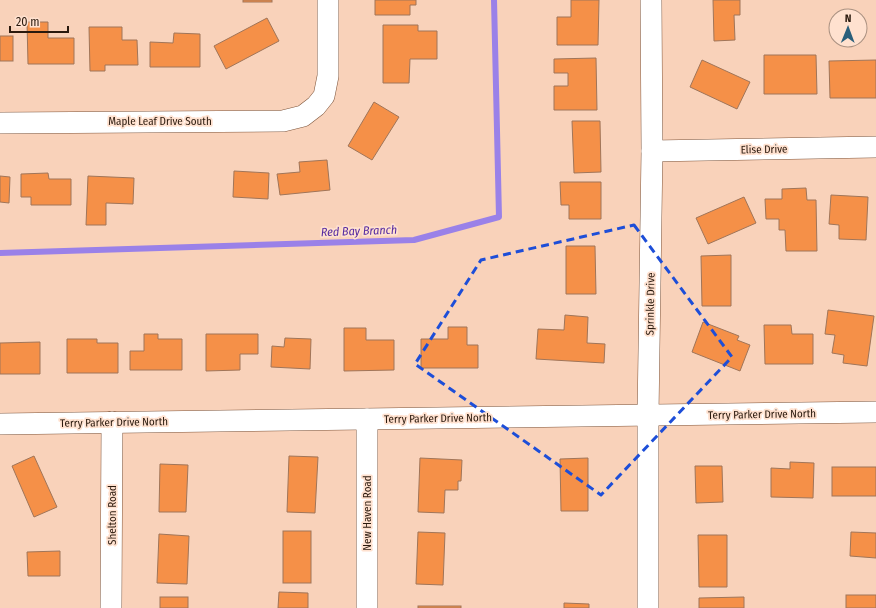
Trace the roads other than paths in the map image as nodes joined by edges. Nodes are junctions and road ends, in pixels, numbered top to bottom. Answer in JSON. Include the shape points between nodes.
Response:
{"nodes":[{"id":1,"x":328,"y":0,"type":"edge"},
{"id":2,"x":651,"y":0,"type":"edge"},
{"id":3,"x":0,"y":123,"type":"edge"},
{"id":4,"x":876,"y":147,"type":"edge"},
{"id":5,"x":652,"y":150,"type":"junction"},
{"id":6,"x":876,"y":412,"type":"edge"},
{"id":7,"x":648,"y":415,"type":"junction"},
{"id":8,"x":367,"y":419,"type":"junction"},
{"id":9,"x":112,"y":422,"type":"junction"},
{"id":10,"x":0,"y":424,"type":"edge"},
{"id":11,"x":111,"y":608,"type":"edge"},
{"id":12,"x":367,"y":608,"type":"edge"},
{"id":13,"x":648,"y":608,"type":"edge"}],
"edges":[{"from":1,"to":3,"type":"street","name":"Maple Leaf Drive South","via":[[328,76],[324,96],[303,116],[283,120]]},
{"from":2,"to":5,"type":"street","name":"Sprinkle Drive"},
{"from":4,"to":5,"type":"street","name":"Elise Drive"},
{"from":5,"to":7,"type":"street","name":"Sprinkle Drive"},
{"from":6,"to":7,"type":"street","name":"Terry Parker Drive North"},
{"from":7,"to":8,"type":"street","name":"Terry Parker Drive North"},
{"from":7,"to":13,"type":"street","name":"Sprinkle Drive"},
{"from":8,"to":9,"type":"street","name":"Terry Parker Drive North"},
{"from":8,"to":12,"type":"street","name":"New Haven Road"},
{"from":9,"to":10,"type":"street","name":"Terry Parker Drive North"},
{"from":9,"to":11,"type":"street","name":"Shelton Road"}]}
